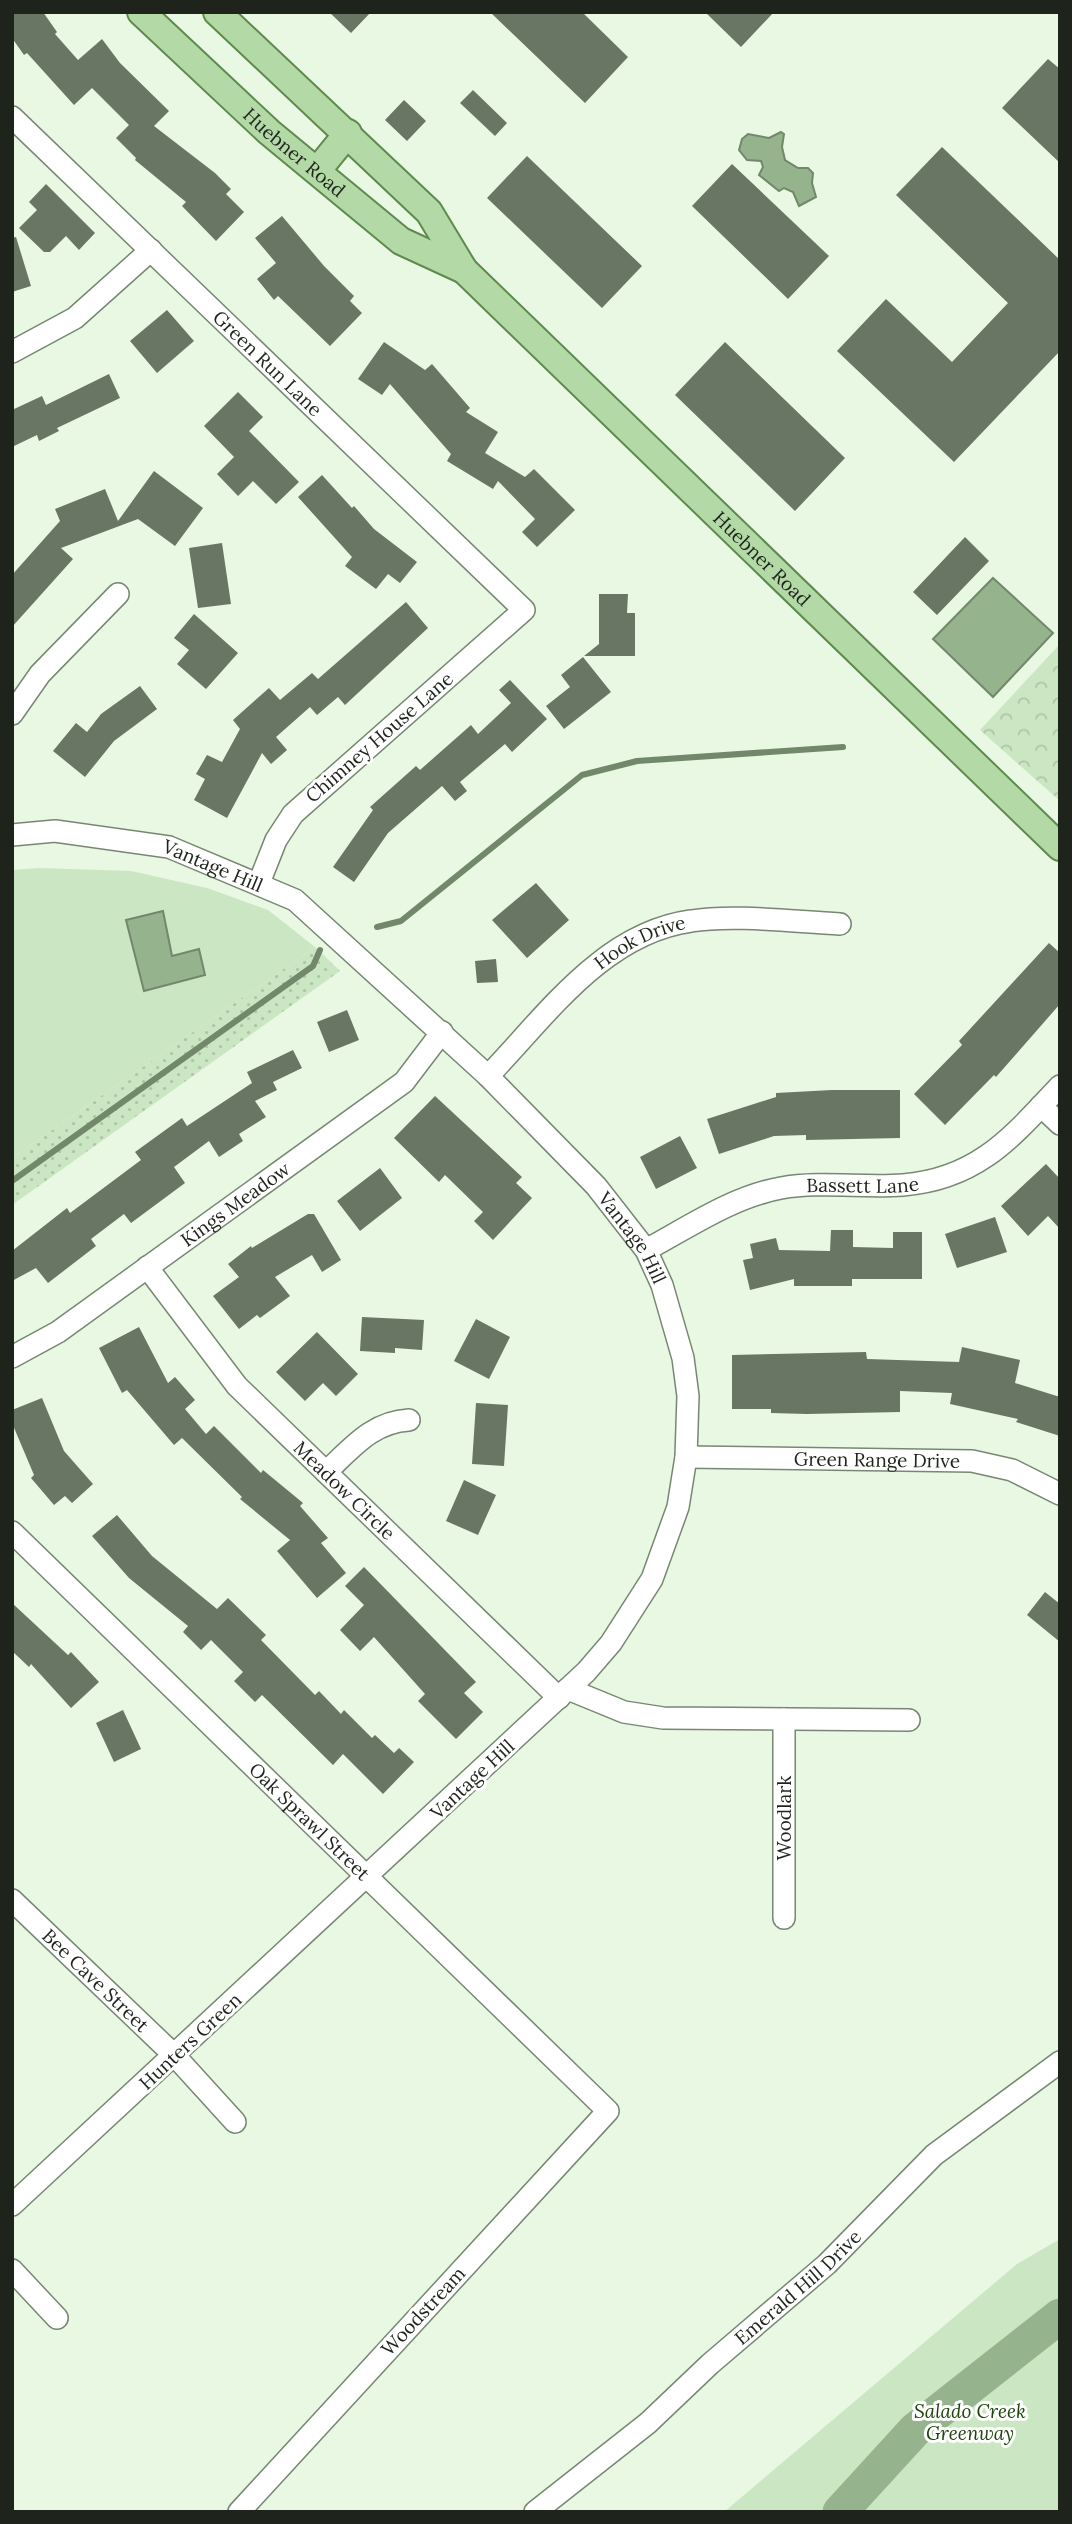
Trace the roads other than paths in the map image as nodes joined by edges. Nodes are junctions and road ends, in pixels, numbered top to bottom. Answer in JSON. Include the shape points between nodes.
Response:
{"nodes":[{"id":1,"x":141,"y":12,"type":"edge"},
{"id":2,"x":217,"y":12,"type":"edge"},
{"id":3,"x":12,"y":117,"type":"edge"},
{"id":4,"x":348,"y":133,"type":"junction"},
{"id":5,"x":317,"y":171,"type":"junction"},
{"id":6,"x":151,"y":250,"type":"junction"},
{"id":7,"x":464,"y":271,"type":"junction"},
{"id":8,"x":12,"y":352,"type":"edge"},
{"id":9,"x":118,"y":594,"type":"dead end"},
{"id":10,"x":524,"y":610,"type":"joint"},
{"id":11,"x":12,"y":714,"type":"edge"},
{"id":12,"x":12,"y":835,"type":"edge"},
{"id":13,"x":1060,"y":847,"type":"edge"},
{"id":14,"x":259,"y":883,"type":"junction"},
{"id":15,"x":840,"y":924,"type":"dead end"},
{"id":16,"x":442,"y":1032,"type":"junction"},
{"id":17,"x":488,"y":1076,"type":"junction"},
{"id":18,"x":1060,"y":1086,"type":"edge"},
{"id":19,"x":1041,"y":1106,"type":"junction"},
{"id":20,"x":1060,"y":1124,"type":"edge"},
{"id":21,"x":646,"y":1250,"type":"junction"},
{"id":22,"x":147,"y":1267,"type":"junction"},
{"id":23,"x":12,"y":1357,"type":"edge"},
{"id":24,"x":409,"y":1420,"type":"dead end"},
{"id":25,"x":686,"y":1457,"type":"junction"},
{"id":26,"x":326,"y":1472,"type":"junction"},
{"id":27,"x":1060,"y":1494,"type":"edge"},
{"id":28,"x":12,"y":1532,"type":"edge"},
{"id":29,"x":564,"y":1693,"type":"junction"},
{"id":30,"x":784,"y":1719,"type":"junction"},
{"id":31,"x":909,"y":1720,"type":"dead end"},
{"id":32,"x":366,"y":1877,"type":"junction"},
{"id":33,"x":12,"y":1900,"type":"edge"},
{"id":34,"x":784,"y":1918,"type":"dead end"},
{"id":35,"x":175,"y":2056,"type":"junction"},
{"id":36,"x":1060,"y":2062,"type":"edge"},
{"id":37,"x":608,"y":2111,"type":"joint"},
{"id":38,"x":235,"y":2122,"type":"dead end"},
{"id":39,"x":12,"y":2205,"type":"edge"},
{"id":40,"x":12,"y":2270,"type":"edge"},
{"id":41,"x":57,"y":2318,"type":"dead end"},
{"id":42,"x":239,"y":2512,"type":"edge"},
{"id":43,"x":536,"y":2512,"type":"edge"}],
"edges":[{"from":1,"to":5,"type":"main road","name":"Huebner Road"},
{"from":2,"to":4,"type":"main road","name":"Huebner Road"},
{"from":3,"to":6,"type":"street","name":"Green Run Lane"},
{"from":4,"to":5,"type":"main road"},
{"from":4,"to":7,"type":"main road","name":"Huebner Road","via":[[429,212]]},
{"from":5,"to":7,"type":"main road","name":"Huebner Road","via":[[401,242]]},
{"from":6,"to":8,"type":"street","via":[[75,318]]},
{"from":6,"to":10,"type":"street","name":"Green Run Lane"},
{"from":7,"to":13,"type":"main road","name":"Huebner Road"},
{"from":9,"to":11,"type":"street","via":[[40,674]]},
{"from":10,"to":14,"type":"street","name":"Chimney House Lane","via":[[293,814],[275,840]]},
{"from":12,"to":14,"type":"street","name":"Vantage Hill","via":[[55,831],[169,847]]},
{"from":14,"to":16,"type":"street","name":"Vantage Hill","via":[[295,900]]},
{"from":15,"to":17,"type":"street","name":"Hook Drive","via":[[711,920],[656,928],[593,967]]},
{"from":16,"to":17,"type":"street","name":"Vantage Hill"},
{"from":16,"to":22,"type":"street","name":"Kings Meadow","via":[[404,1082]]},
{"from":17,"to":21,"type":"street","name":"Vantage Hill","via":[[596,1186]]},
{"from":18,"to":19,"type":"street","name":"Bassett Lane"},
{"from":19,"to":20,"type":"street"},
{"from":19,"to":21,"type":"street","name":"Bassett Lane","via":[[1011,1140],[960,1171],[902,1185],[780,1188],[724,1207]]},
{"from":21,"to":25,"type":"street","name":"Vantage Hill","via":[[662,1285],[683,1358],[688,1396]]},
{"from":22,"to":23,"type":"street","name":"Kings Meadow","via":[[58,1332]]},
{"from":22,"to":26,"type":"street","name":"Meadow Circle","via":[[237,1386]]},
{"from":24,"to":26,"type":"street","via":[[392,1421],[370,1431]]},
{"from":25,"to":27,"type":"street","name":"Green Range Drive","via":[[972,1461],[1012,1470]]},
{"from":25,"to":29,"type":"street","name":"Vantage Hill","via":[[678,1507],[652,1579],[611,1643]]},
{"from":26,"to":29,"type":"street","name":"Meadow Circle"},
{"from":28,"to":32,"type":"street","name":"Oak Sprawl Street"},
{"from":29,"to":30,"type":"street","name":"Meadow Circle","via":[[643,1716]]},
{"from":29,"to":32,"type":"street","name":"Vantage Hill"},
{"from":30,"to":31,"type":"street","name":"Meadow Circle"},
{"from":30,"to":34,"type":"street","name":"Woodlark"},
{"from":32,"to":35,"type":"street","name":"Hunters Green"},
{"from":32,"to":37,"type":"street","name":"Oak Sprawl Street"},
{"from":33,"to":35,"type":"street","name":"Bee Cave Street"},
{"from":35,"to":38,"type":"street","name":"Bee Cave Street"},
{"from":35,"to":39,"type":"street","name":"Hunters Green"},
{"from":36,"to":43,"type":"street","name":"Emerald Hill Drive","via":[[934,2155],[827,2264],[709,2364],[649,2423]]},
{"from":37,"to":42,"type":"street","name":"Woodstream"},
{"from":40,"to":41,"type":"street"}]}
